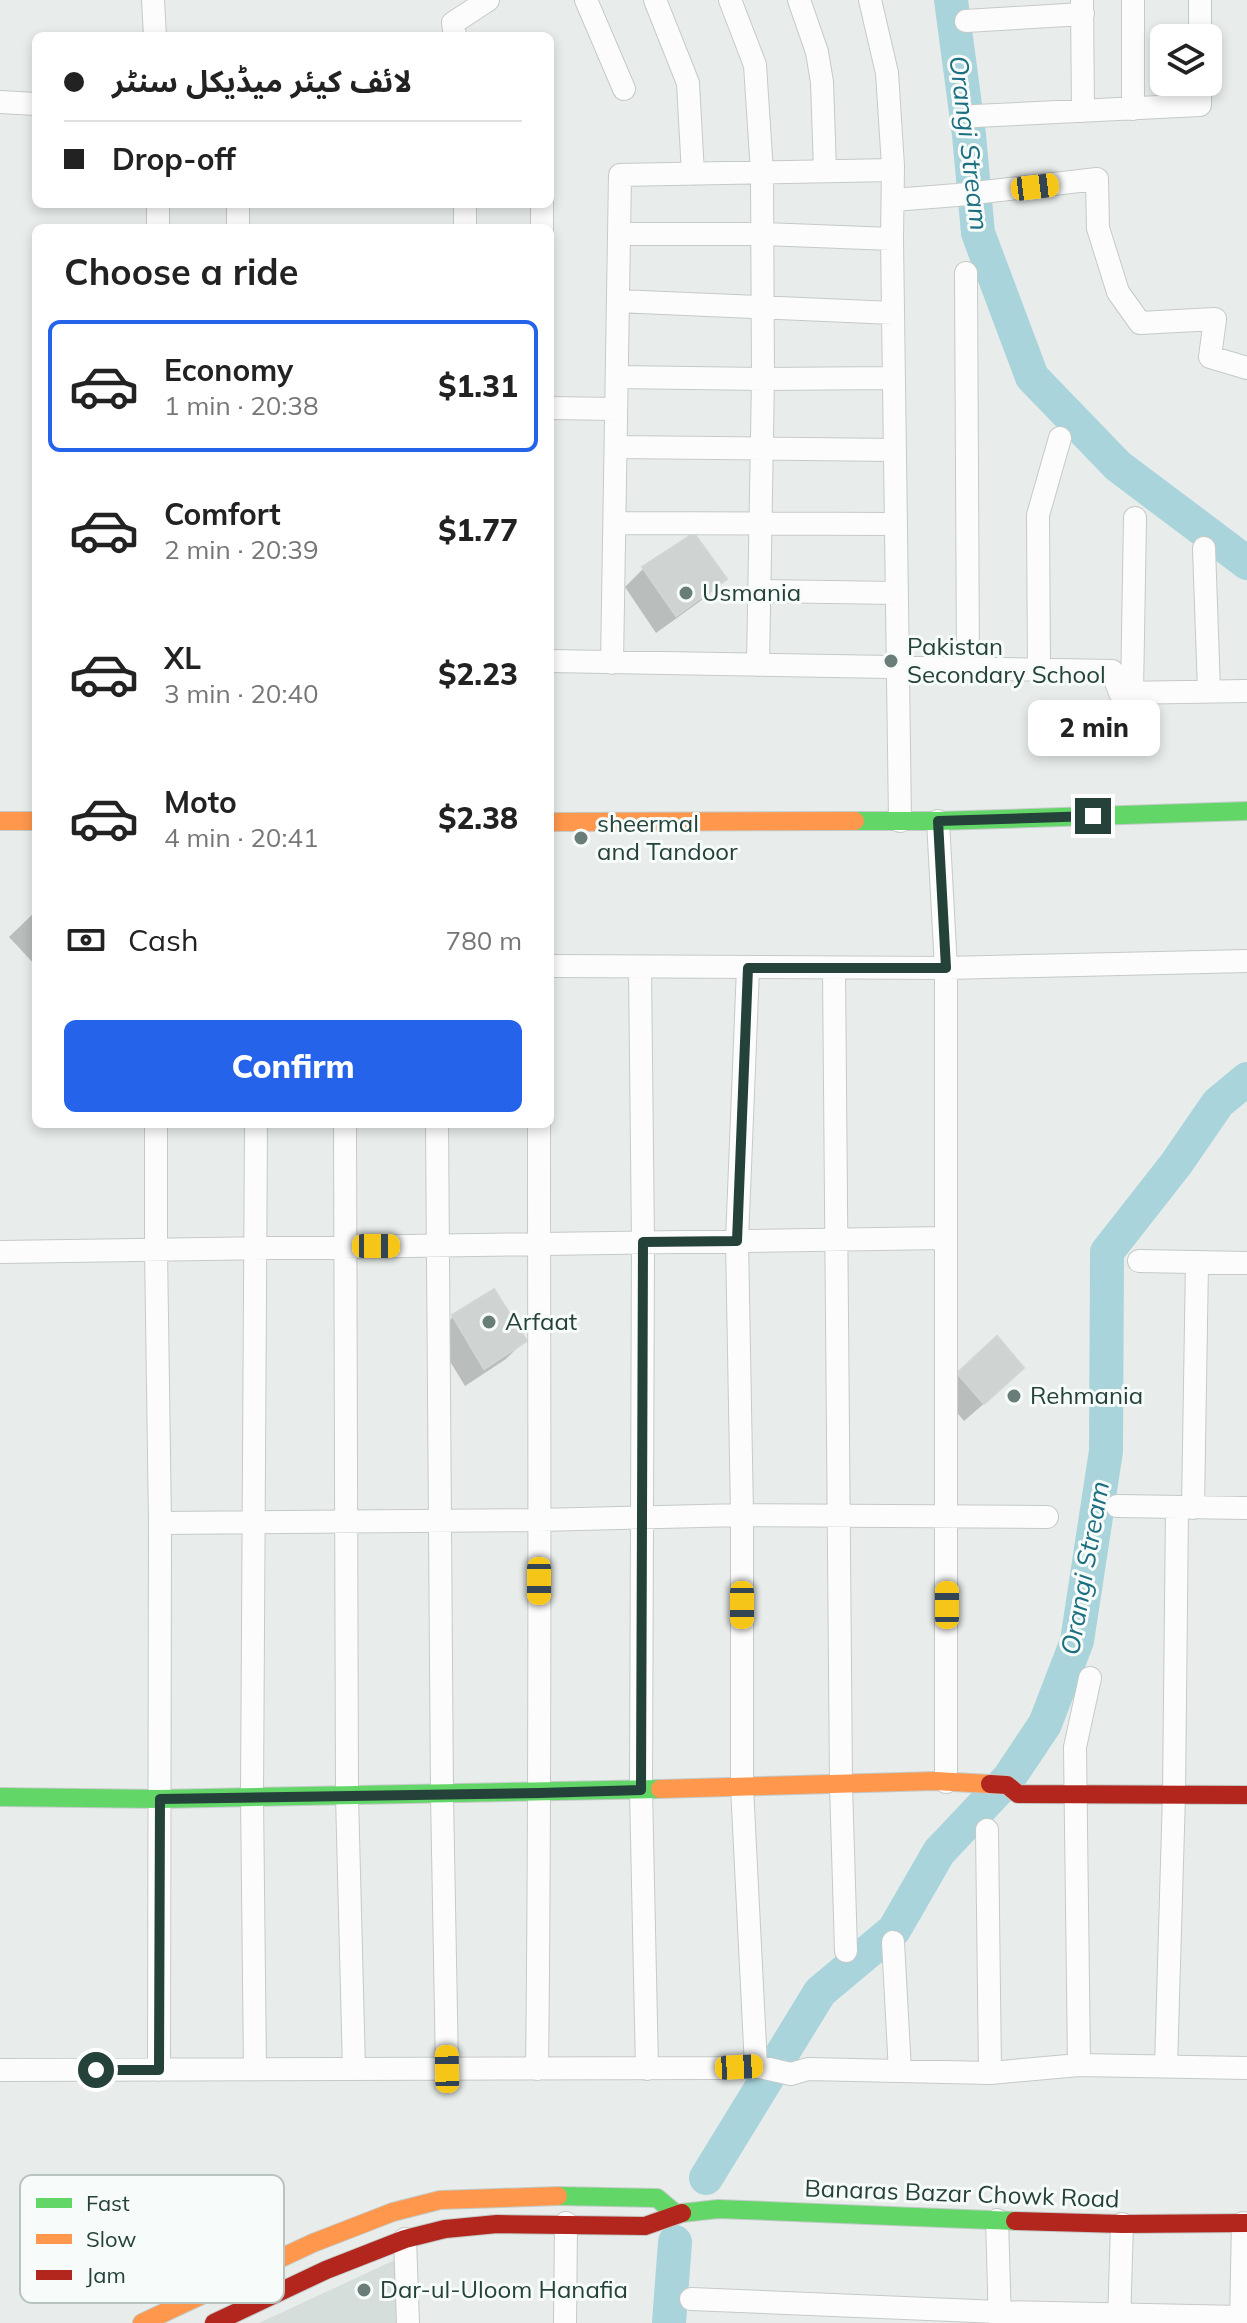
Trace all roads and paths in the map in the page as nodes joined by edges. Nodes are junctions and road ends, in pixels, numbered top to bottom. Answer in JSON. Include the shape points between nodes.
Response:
{"nodes":[{"id":1,"x":153,"y":0,"type":"edge"},
{"id":2,"x":486,"y":0,"type":"edge"},
{"id":3,"x":586,"y":0,"type":"edge"},
{"id":4,"x":655,"y":0,"type":"edge"},
{"id":5,"x":730,"y":0,"type":"edge"},
{"id":6,"x":799,"y":0,"type":"edge"},
{"id":7,"x":870,"y":0,"type":"edge"},
{"id":8,"x":1133,"y":0,"type":"edge"},
{"id":9,"x":1200,"y":0,"type":"edge"},
{"id":10,"x":1082,"y":7,"type":"edge"},
{"id":11,"x":966,"y":21,"type":"dead end"},
{"id":12,"x":1200,"y":24,"type":"edge"},
{"id":13,"x":155,"y":32,"type":"edge"},
{"id":14,"x":454,"y":32,"type":"edge"},
{"id":15,"x":624,"y":89,"type":"dead end"},
{"id":16,"x":1200,"y":96,"type":"edge"},
{"id":17,"x":0,"y":102,"type":"edge"},
{"id":18,"x":32,"y":104,"type":"edge"},
{"id":19,"x":1133,"y":109,"type":"junction"},
{"id":20,"x":1083,"y":111,"type":"junction"},
{"id":21,"x":975,"y":116,"type":"dead end"},
{"id":22,"x":893,"y":170,"type":"junction"},
{"id":23,"x":825,"y":171,"type":"junction"},
{"id":24,"x":762,"y":172,"type":"junction"},
{"id":25,"x":693,"y":174,"type":"junction"},
{"id":26,"x":893,"y":200,"type":"junction"},
{"id":27,"x":619,"y":234,"type":"junction"},
{"id":28,"x":764,"y":234,"type":"junction"},
{"id":29,"x":892,"y":239,"type":"junction"},
{"id":30,"x":966,"y":273,"type":"dead end"},
{"id":31,"x":618,"y":301,"type":"junction"},
{"id":32,"x":763,"y":306,"type":"junction"},
{"id":33,"x":893,"y":313,"type":"junction"},
{"id":34,"x":1247,"y":368,"type":"edge"},
{"id":35,"x":617,"y":377,"type":"junction"},
{"id":36,"x":893,"y":378,"type":"junction"},
{"id":37,"x":763,"y":379,"type":"junction"},
{"id":38,"x":554,"y":408,"type":"edge"},
{"id":39,"x":616,"y":409,"type":"junction"},
{"id":40,"x":1060,"y":438,"type":"dead end"},
{"id":41,"x":616,"y":447,"type":"junction"},
{"id":42,"x":761,"y":449,"type":"junction"},
{"id":43,"x":895,"y":450,"type":"junction"},
{"id":44,"x":1135,"y":518,"type":"dead end"},
{"id":45,"x":615,"y":523,"type":"junction"},
{"id":46,"x":760,"y":523,"type":"junction"},
{"id":47,"x":895,"y":524,"type":"junction"},
{"id":48,"x":1204,"y":548,"type":"dead end"},
{"id":49,"x":759,"y":591,"type":"junction"},
{"id":50,"x":896,"y":593,"type":"junction"},
{"id":51,"x":554,"y":661,"type":"edge"},
{"id":52,"x":612,"y":663,"type":"junction"},
{"id":53,"x":758,"y":665,"type":"junction"},
{"id":54,"x":897,"y":668,"type":"junction"},
{"id":55,"x":968,"y":669,"type":"junction"},
{"id":56,"x":1039,"y":670,"type":"junction"},
{"id":57,"x":1209,"y":691,"type":"junction"},
{"id":58,"x":1247,"y":691,"type":"edge"},
{"id":59,"x":1132,"y":692,"type":"junction"},
{"id":60,"x":1247,"y":811,"type":"edge"},
{"id":61,"x":0,"y":821,"type":"edge"},
{"id":62,"x":32,"y":821,"type":"edge"},
{"id":63,"x":900,"y":821,"type":"junction"},
{"id":64,"x":938,"y":821,"type":"junction"},
{"id":65,"x":554,"y":822,"type":"edge"},
{"id":66,"x":1247,"y":961,"type":"edge"},
{"id":67,"x":554,"y":966,"type":"edge"},
{"id":68,"x":640,"y":967,"type":"junction"},
{"id":69,"x":748,"y":968,"type":"junction"},
{"id":70,"x":834,"y":968,"type":"junction"},
{"id":71,"x":946,"y":968,"type":"junction"},
{"id":72,"x":156,"y":1128,"type":"edge"},
{"id":73,"x":256,"y":1128,"type":"edge"},
{"id":74,"x":345,"y":1128,"type":"edge"},
{"id":75,"x":437,"y":1128,"type":"edge"},
{"id":76,"x":539,"y":1128,"type":"edge"},
{"id":77,"x":946,"y":1238,"type":"junction"},
{"id":78,"x":836,"y":1239,"type":"junction"},
{"id":79,"x":737,"y":1241,"type":"junction"},
{"id":80,"x":643,"y":1242,"type":"junction"},
{"id":81,"x":539,"y":1244,"type":"junction"},
{"id":82,"x":438,"y":1245,"type":"junction"},
{"id":83,"x":345,"y":1246,"type":"junction"},
{"id":84,"x":255,"y":1248,"type":"junction"},
{"id":85,"x":156,"y":1249,"type":"junction"},
{"id":86,"x":0,"y":1252,"type":"edge"},
{"id":87,"x":1139,"y":1261,"type":"dead end"},
{"id":88,"x":1197,"y":1262,"type":"junction"},
{"id":89,"x":1247,"y":1263,"type":"edge"},
{"id":90,"x":1117,"y":1506,"type":"dead end"},
{"id":91,"x":1185,"y":1508,"type":"junction"},
{"id":92,"x":1247,"y":1508,"type":"edge"},
{"id":93,"x":742,"y":1515,"type":"junction"},
{"id":94,"x":838,"y":1515,"type":"junction"},
{"id":95,"x":947,"y":1516,"type":"junction"},
{"id":96,"x":641,"y":1517,"type":"junction"},
{"id":97,"x":1047,"y":1517,"type":"dead end"},
{"id":98,"x":538,"y":1520,"type":"junction"},
{"id":99,"x":440,"y":1521,"type":"junction"},
{"id":100,"x":254,"y":1522,"type":"junction"},
{"id":101,"x":346,"y":1522,"type":"junction"},
{"id":102,"x":160,"y":1523,"type":"junction"},
{"id":103,"x":1090,"y":1678,"type":"dead end"},
{"id":104,"x":941,"y":1782,"type":"junction"},
{"id":105,"x":841,"y":1784,"type":"junction"},
{"id":106,"x":742,"y":1787,"type":"junction"},
{"id":107,"x":641,"y":1790,"type":"junction"},
{"id":108,"x":540,"y":1793,"type":"junction"},
{"id":109,"x":442,"y":1795,"type":"junction"},
{"id":110,"x":1075,"y":1795,"type":"junction"},
{"id":111,"x":1174,"y":1795,"type":"junction"},
{"id":112,"x":1247,"y":1795,"type":"edge"},
{"id":113,"x":347,"y":1796,"type":"junction"},
{"id":114,"x":0,"y":1797,"type":"edge"},
{"id":115,"x":252,"y":1797,"type":"junction"},
{"id":116,"x":160,"y":1799,"type":"junction"},
{"id":117,"x":987,"y":1830,"type":"dead end"},
{"id":118,"x":893,"y":1942,"type":"dead end"},
{"id":119,"x":846,"y":1951,"type":"dead end"},
{"id":120,"x":1079,"y":2065,"type":"junction"},
{"id":121,"x":756,"y":2066,"type":"junction"},
{"id":122,"x":1166,"y":2066,"type":"junction"},
{"id":123,"x":1247,"y":2068,"type":"edge"},
{"id":124,"x":255,"y":2069,"type":"junction"},
{"id":125,"x":354,"y":2069,"type":"junction"},
{"id":126,"x":447,"y":2069,"type":"junction"},
{"id":127,"x":537,"y":2069,"type":"junction"},
{"id":128,"x":647,"y":2069,"type":"junction"},
{"id":129,"x":0,"y":2070,"type":"edge"},
{"id":130,"x":159,"y":2070,"type":"junction"},
{"id":131,"x":900,"y":2071,"type":"junction"},
{"id":132,"x":990,"y":2073,"type":"junction"},
{"id":133,"x":676,"y":2214,"type":"junction"},
{"id":134,"x":997,"y":2220,"type":"junction"},
{"id":135,"x":566,"y":2223,"type":"junction"},
{"id":136,"x":1245,"y":2223,"type":"edge"},
{"id":137,"x":1122,"y":2224,"type":"junction"},
{"id":138,"x":405,"y":2239,"type":"junction"},
{"id":139,"x":284,"y":2257,"type":"edge"},
{"id":140,"x":284,"y":2290,"type":"edge"},
{"id":141,"x":691,"y":2299,"type":"dead end"},
{"id":142,"x":185,"y":2303,"type":"edge"},
{"id":143,"x":256,"y":2303,"type":"edge"},
{"id":144,"x":999,"y":2317,"type":"edge"},
{"id":145,"x":1119,"y":2319,"type":"edge"},
{"id":146,"x":1241,"y":2320,"type":"edge"},
{"id":147,"x":142,"y":2323,"type":"edge"},
{"id":148,"x":214,"y":2323,"type":"edge"},
{"id":149,"x":408,"y":2323,"type":"edge"},
{"id":150,"x":565,"y":2323,"type":"edge"}],
"edges":[{"from":1,"to":13,"type":"street"},
{"from":2,"to":14,"type":"street","via":[[453,23]]},
{"from":3,"to":15,"type":"street"},
{"from":4,"to":25,"type":"street","via":[[688,83]]},
{"from":5,"to":24,"type":"street","via":[[755,65]]},
{"from":6,"to":23,"type":"street","via":[[822,82]]},
{"from":7,"to":22,"type":"street","via":[[887,73]]},
{"from":8,"to":19,"type":"street"},
{"from":9,"to":12,"type":"street"},
{"from":10,"to":11,"type":"street"},
{"from":10,"to":20,"type":"street"},
{"from":16,"to":19,"type":"street","via":[[1200,105]]},
{"from":17,"to":18,"type":"street"},
{"from":19,"to":20,"type":"street"},
{"from":20,"to":21,"type":"street"},
{"from":22,"to":23,"type":"street"},
{"from":22,"to":26,"type":"street"},
{"from":23,"to":24,"type":"street"},
{"from":24,"to":25,"type":"street"},
{"from":24,"to":28,"type":"street"},
{"from":25,"to":27,"type":"street","via":[[620,175]]},
{"from":26,"to":29,"type":"street"},
{"from":26,"to":34,"type":"street","via":[[1097,179],[1098,228],[1118,292],[1140,323],[1215,319],[1210,357]]},
{"from":27,"to":28,"type":"street"},
{"from":27,"to":31,"type":"street"},
{"from":28,"to":29,"type":"street"},
{"from":28,"to":32,"type":"street"},
{"from":29,"to":33,"type":"street"},
{"from":30,"to":55,"type":"street"},
{"from":31,"to":32,"type":"street"},
{"from":31,"to":35,"type":"street"},
{"from":32,"to":33,"type":"street"},
{"from":32,"to":37,"type":"street"},
{"from":33,"to":36,"type":"street"},
{"from":35,"to":37,"type":"street"},
{"from":35,"to":39,"type":"street"},
{"from":36,"to":37,"type":"street"},
{"from":36,"to":43,"type":"street"},
{"from":37,"to":42,"type":"street"},
{"from":38,"to":39,"type":"street"},
{"from":39,"to":41,"type":"street"},
{"from":40,"to":56,"type":"street","via":[[1038,515]]},
{"from":41,"to":42,"type":"street"},
{"from":41,"to":45,"type":"street"},
{"from":42,"to":43,"type":"street"},
{"from":42,"to":46,"type":"street"},
{"from":43,"to":47,"type":"street"},
{"from":44,"to":59,"type":"street"},
{"from":45,"to":46,"type":"street"},
{"from":45,"to":52,"type":"street"},
{"from":46,"to":47,"type":"street"},
{"from":46,"to":49,"type":"street"},
{"from":47,"to":50,"type":"street"},
{"from":48,"to":57,"type":"street"},
{"from":49,"to":50,"type":"street"},
{"from":49,"to":53,"type":"street"},
{"from":50,"to":54,"type":"street"},
{"from":51,"to":52,"type":"street"},
{"from":52,"to":53,"type":"street"},
{"from":53,"to":54,"type":"street"},
{"from":54,"to":55,"type":"street"},
{"from":54,"to":63,"type":"street"},
{"from":55,"to":56,"type":"street"},
{"from":56,"to":59,"type":"street","via":[[1112,671],[1120,693]]},
{"from":57,"to":58,"type":"street"},
{"from":57,"to":59,"type":"street"},
{"from":60,"to":64,"type":"main road"},
{"from":61,"to":62,"type":"main road"},
{"from":63,"to":64,"type":"main road"},
{"from":63,"to":65,"type":"main road"},
{"from":64,"to":71,"type":"street"},
{"from":66,"to":71,"type":"street"},
{"from":67,"to":68,"type":"street"},
{"from":68,"to":69,"type":"street"},
{"from":68,"to":80,"type":"street"},
{"from":69,"to":70,"type":"street"},
{"from":69,"to":79,"type":"street"},
{"from":70,"to":71,"type":"street"},
{"from":70,"to":78,"type":"street"},
{"from":71,"to":77,"type":"street"},
{"from":72,"to":85,"type":"street"},
{"from":73,"to":84,"type":"street"},
{"from":74,"to":83,"type":"street"},
{"from":75,"to":82,"type":"street"},
{"from":76,"to":81,"type":"street"},
{"from":77,"to":78,"type":"street"},
{"from":77,"to":95,"type":"street"},
{"from":78,"to":79,"type":"street"},
{"from":78,"to":94,"type":"street"},
{"from":79,"to":80,"type":"street"},
{"from":79,"to":93,"type":"street"},
{"from":80,"to":81,"type":"street"},
{"from":80,"to":96,"type":"street"},
{"from":81,"to":82,"type":"street"},
{"from":81,"to":98,"type":"street"},
{"from":82,"to":83,"type":"street"},
{"from":82,"to":99,"type":"street"},
{"from":83,"to":84,"type":"street"},
{"from":83,"to":101,"type":"street"},
{"from":84,"to":85,"type":"street"},
{"from":84,"to":100,"type":"street"},
{"from":85,"to":86,"type":"street"},
{"from":85,"to":102,"type":"street"},
{"from":87,"to":88,"type":"street"},
{"from":88,"to":89,"type":"street"},
{"from":88,"to":91,"type":"street"},
{"from":90,"to":91,"type":"street"},
{"from":91,"to":92,"type":"street"},
{"from":91,"to":111,"type":"street"},
{"from":93,"to":94,"type":"street"},
{"from":93,"to":96,"type":"street"},
{"from":93,"to":106,"type":"street"},
{"from":94,"to":95,"type":"street"},
{"from":94,"to":105,"type":"street"},
{"from":95,"to":97,"type":"street"},
{"from":95,"to":104,"type":"street"},
{"from":96,"to":98,"type":"street"},
{"from":96,"to":107,"type":"street"},
{"from":98,"to":99,"type":"street"},
{"from":98,"to":108,"type":"street"},
{"from":99,"to":101,"type":"street"},
{"from":99,"to":109,"type":"street"},
{"from":100,"to":101,"type":"street"},
{"from":100,"to":102,"type":"street"},
{"from":100,"to":115,"type":"street"},
{"from":101,"to":113,"type":"street"},
{"from":102,"to":116,"type":"street"},
{"from":103,"to":110,"type":"street","via":[[1075,1747]]},
{"from":104,"to":105,"type":"main road"},
{"from":104,"to":110,"type":"main road","via":[[1007,1785],[1018,1794]]},
{"from":105,"to":106,"type":"main road"},
{"from":105,"to":119,"type":"street"},
{"from":106,"to":107,"type":"main road"},
{"from":106,"to":121,"type":"street"},
{"from":107,"to":108,"type":"main road"},
{"from":107,"to":128,"type":"street"},
{"from":108,"to":109,"type":"main road"},
{"from":108,"to":127,"type":"street"},
{"from":109,"to":113,"type":"main road"},
{"from":109,"to":126,"type":"street"},
{"from":110,"to":111,"type":"main road"},
{"from":110,"to":120,"type":"street"},
{"from":111,"to":112,"type":"main road"},
{"from":111,"to":122,"type":"street"},
{"from":113,"to":115,"type":"main road"},
{"from":113,"to":125,"type":"street"},
{"from":114,"to":116,"type":"main road"},
{"from":115,"to":116,"type":"main road"},
{"from":115,"to":124,"type":"street"},
{"from":116,"to":130,"type":"street"},
{"from":117,"to":132,"type":"street"},
{"from":118,"to":131,"type":"street"},
{"from":120,"to":122,"type":"street"},
{"from":120,"to":132,"type":"street"},
{"from":121,"to":128,"type":"street"},
{"from":121,"to":131,"type":"street","via":[[791,2074],[808,2069]]},
{"from":122,"to":123,"type":"street"},
{"from":124,"to":125,"type":"street"},
{"from":124,"to":130,"type":"street"},
{"from":125,"to":126,"type":"street"},
{"from":126,"to":127,"type":"street"},
{"from":127,"to":128,"type":"street"},
{"from":129,"to":130,"type":"street"},
{"from":131,"to":132,"type":"street"},
{"from":133,"to":134,"type":"main road","name":"Banaras Bazar Chowk Road","via":[[718,2209]]},
{"from":133,"to":135,"type":"main road","name":"Banaras Bazar Chowk Road","via":[[645,2226]]},
{"from":133,"to":139,"type":"main road","via":[[657,2198],[440,2200],[393,2212]]},
{"from":134,"to":137,"type":"main road","name":"Banaras Bazar Chowk Road"},
{"from":134,"to":144,"type":"street"},
{"from":135,"to":138,"type":"main road","name":"Banaras Bazar Chowk Road","via":[[445,2229]]},
{"from":135,"to":150,"type":"street"},
{"from":136,"to":137,"type":"main road","name":"Banaras Bazar Chowk Road"},
{"from":136,"to":146,"type":"street"},
{"from":137,"to":145,"type":"street"},
{"from":138,"to":140,"type":"main road","name":"Banaras Bazar Chowk Road"},
{"from":138,"to":149,"type":"street"},
{"from":141,"to":144,"type":"street"},
{"from":142,"to":147,"type":"main road"},
{"from":143,"to":148,"type":"main road","name":"Banaras Bazar Chowk Road"},
{"from":144,"to":145,"type":"street"},
{"from":145,"to":146,"type":"street"}]}
